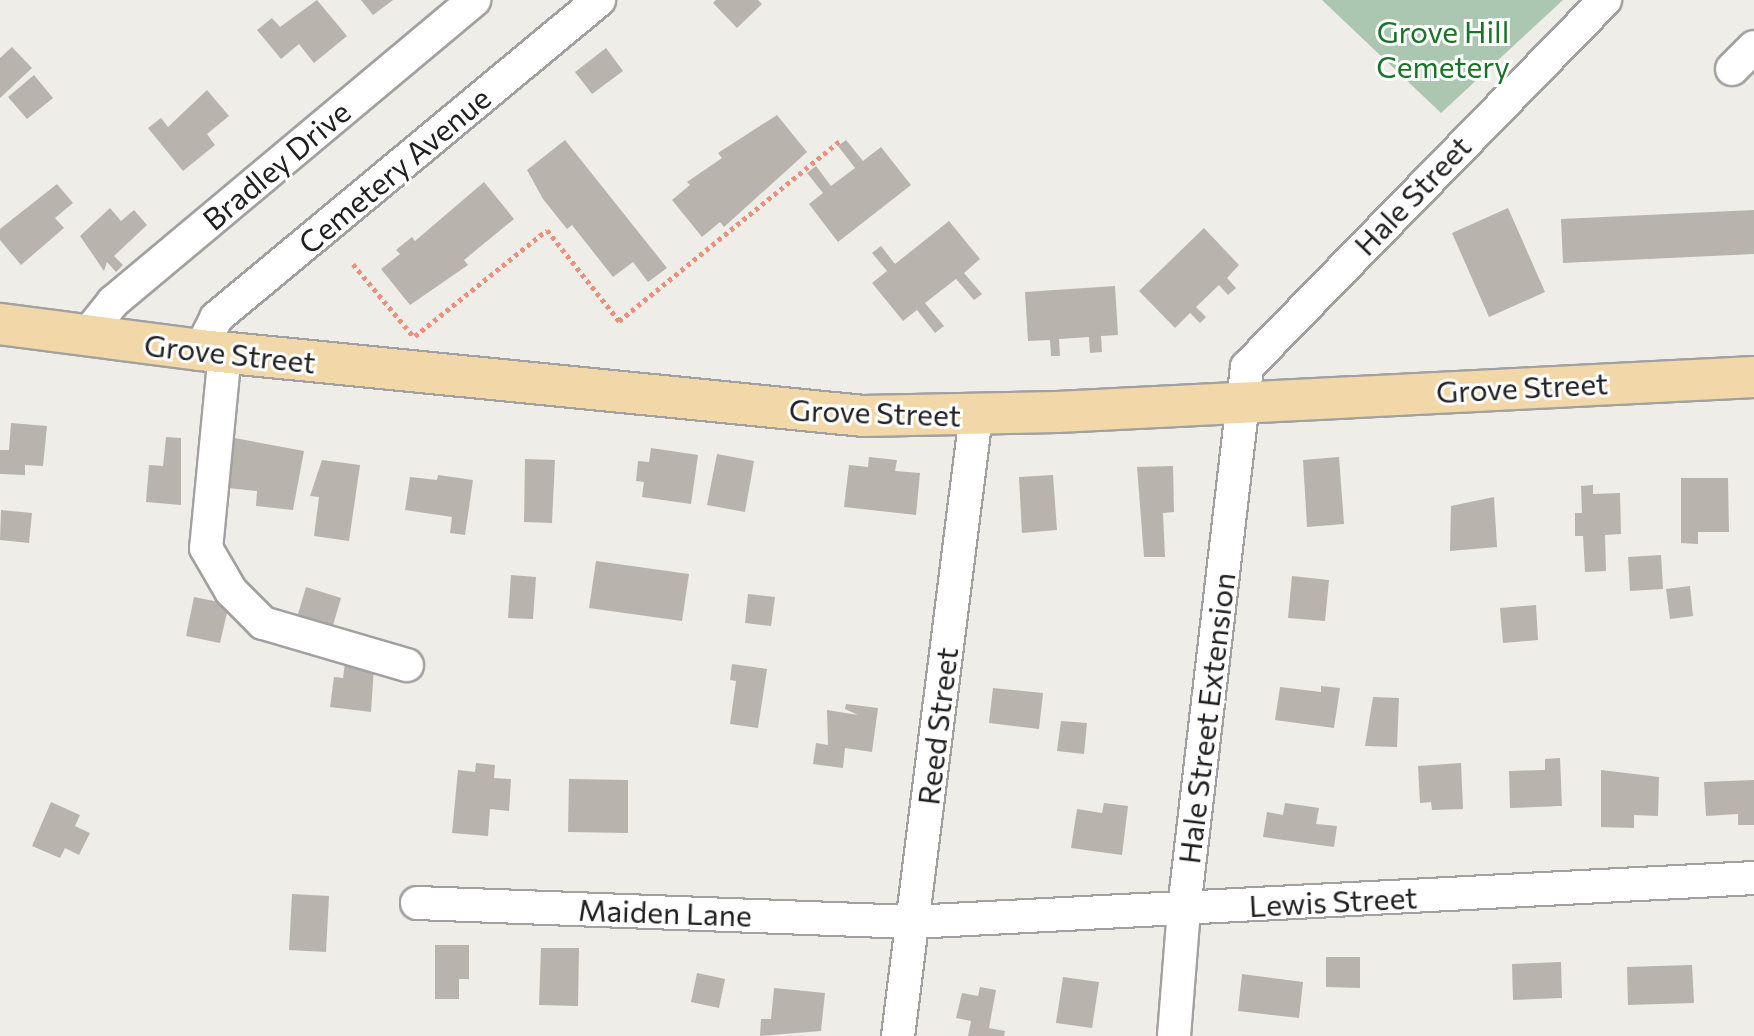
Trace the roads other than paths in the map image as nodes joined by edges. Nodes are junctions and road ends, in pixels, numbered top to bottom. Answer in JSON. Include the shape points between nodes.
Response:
{"nodes":[{"id":1,"x":474,"y":0,"type":"edge"},
{"id":2,"x":599,"y":0,"type":"edge"},
{"id":3,"x":1605,"y":0,"type":"edge"},
{"id":4,"x":0,"y":324,"type":"edge"},
{"id":5,"x":85,"y":337,"type":"junction"},
{"id":6,"x":212,"y":351,"type":"junction"},
{"id":7,"x":1754,"y":377,"type":"edge"},
{"id":8,"x":1243,"y":401,"type":"junction"},
{"id":9,"x":976,"y":415,"type":"junction"},
{"id":10,"x":407,"y":665,"type":"dead end"},
{"id":11,"x":1754,"y":878,"type":"edge"},
{"id":12,"x":417,"y":903,"type":"dead end"},
{"id":13,"x":1184,"y":909,"type":"junction"},
{"id":14,"x":912,"y":922,"type":"junction"},
{"id":15,"x":898,"y":1036,"type":"edge"},
{"id":16,"x":1174,"y":1036,"type":"edge"}],
"edges":[{"from":1,"to":5,"type":"street","name":"Bradley Drive","via":[[113,302]]},
{"from":2,"to":6,"type":"street","name":"Cemetery Avenue","via":[[216,318]]},
{"from":3,"to":8,"type":"street","name":"Hale Street","via":[[1247,367]]},
{"from":4,"to":5,"type":"main road","name":"Grove Street"},
{"from":5,"to":6,"type":"main road","name":"Grove Street"},
{"from":6,"to":9,"type":"main road","name":"Grove Street","via":[[811,412]]},
{"from":6,"to":10,"type":"street","via":[[206,548],[231,591],[263,623]]},
{"from":7,"to":8,"type":"main road","name":"Grove Street"},
{"from":8,"to":9,"type":"main road","name":"Grove Street"},
{"from":8,"to":13,"type":"street","name":"Hale Street Extension"},
{"from":9,"to":14,"type":"street","name":"Reed Street"},
{"from":11,"to":13,"type":"street","name":"Lewis Street"},
{"from":12,"to":14,"type":"street","name":"Maiden Lane"},
{"from":13,"to":14,"type":"street","name":"Lewis Street"},
{"from":13,"to":16,"type":"street","name":"Hale Street Extension"},
{"from":14,"to":15,"type":"street","name":"Reed Street"}]}
